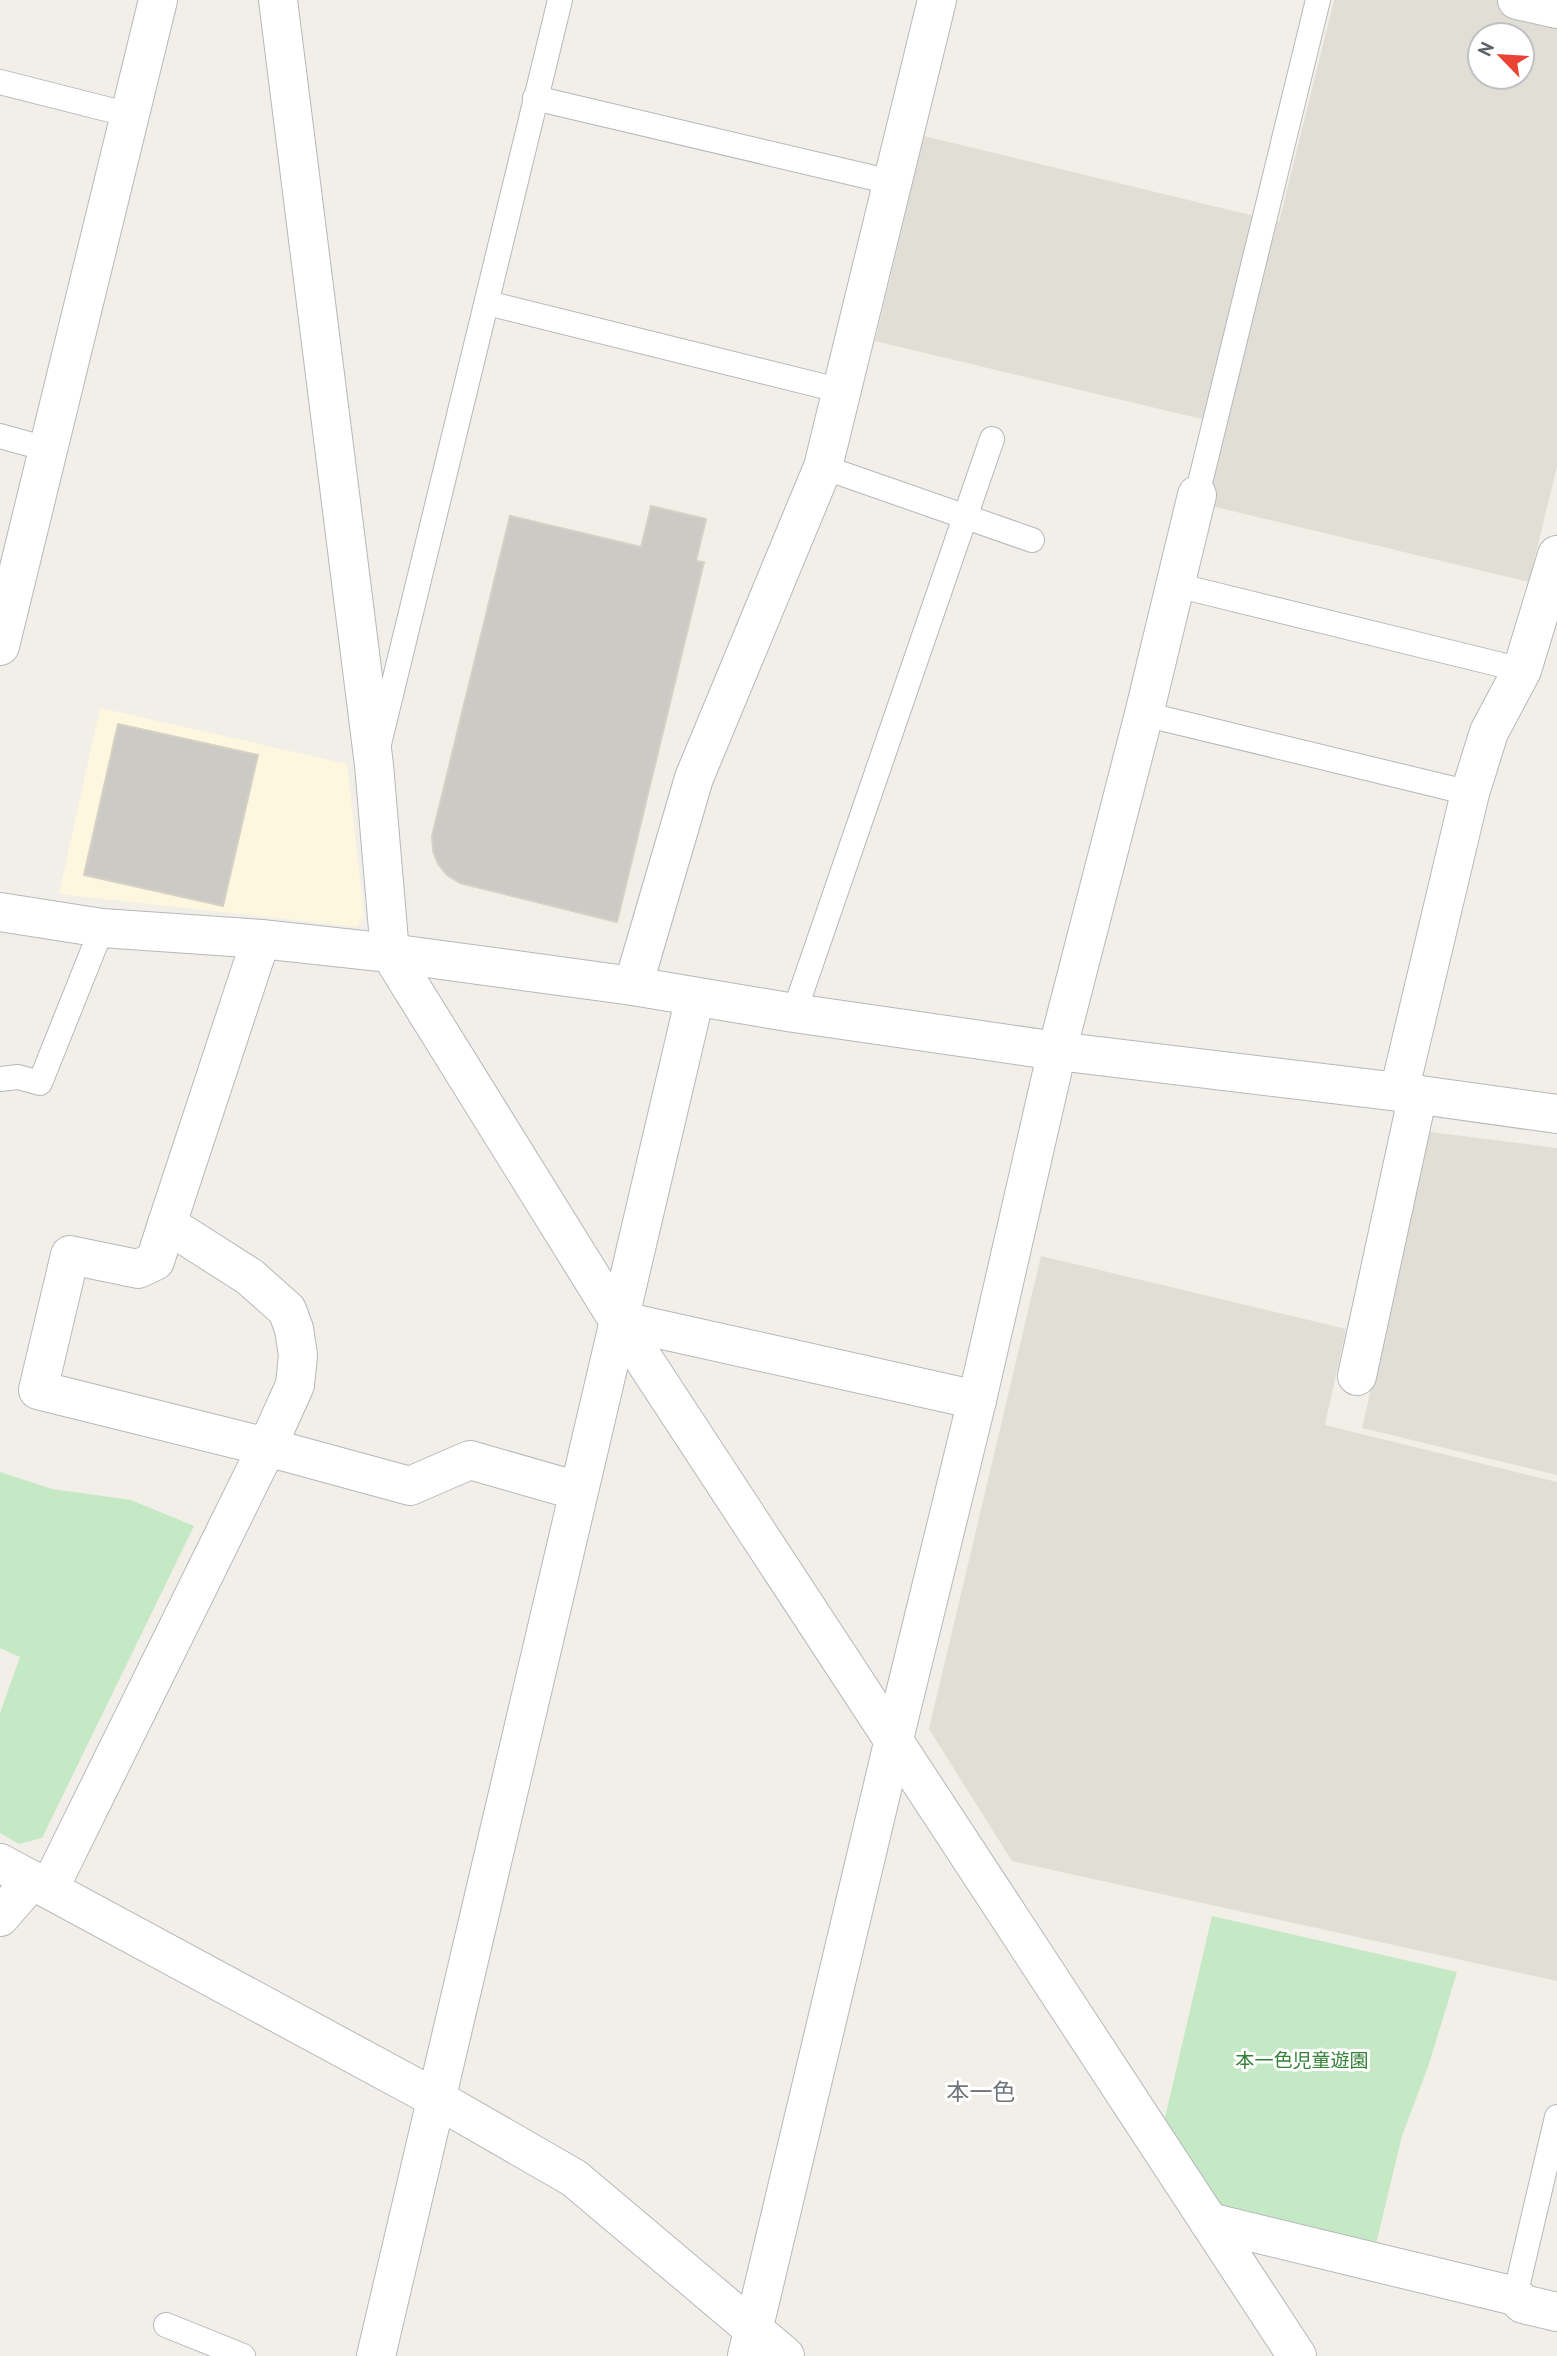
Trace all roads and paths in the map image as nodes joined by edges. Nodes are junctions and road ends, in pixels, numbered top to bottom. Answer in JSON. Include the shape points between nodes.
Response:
{"nodes":[{"id":1,"x":158,"y":0,"type":"edge"},
{"id":2,"x":278,"y":0,"type":"edge"},
{"id":3,"x":560,"y":0,"type":"edge"},
{"id":4,"x":937,"y":0,"type":"edge"},
{"id":5,"x":1318,"y":0,"type":"edge"},
{"id":6,"x":1517,"y":0,"type":"edge"},
{"id":7,"x":1557,"y":9,"type":"edge"},
{"id":8,"x":0,"y":82,"type":"edge"},
{"id":9,"x":535,"y":98,"type":"junction"},
{"id":10,"x":130,"y":114,"type":"junction"},
{"id":11,"x":891,"y":182,"type":"junction"},
{"id":12,"x":488,"y":303,"type":"junction"},
{"id":13,"x":842,"y":391,"type":"junction"},
{"id":14,"x":0,"y":436,"type":"edge"},
{"id":15,"x":992,"y":439,"type":"dead end"},
{"id":16,"x":47,"y":449,"type":"junction"},
{"id":17,"x":823,"y":467,"type":"junction"},
{"id":18,"x":1197,"y":495,"type":"joint"},
{"id":19,"x":967,"y":517,"type":"junction"},
{"id":20,"x":1032,"y":540,"type":"dead end"},
{"id":21,"x":1557,"y":555,"type":"edge"},
{"id":22,"x":10,"y":559,"type":"edge"},
{"id":23,"x":1176,"y":585,"type":"junction"},
{"id":24,"x":0,"y":646,"type":"edge"},
{"id":25,"x":1522,"y":670,"type":"junction"},
{"id":26,"x":1144,"y":714,"type":"junction"},
{"id":27,"x":374,"y":765,"type":"junction"},
{"id":28,"x":1470,"y":793,"type":"junction"},
{"id":29,"x":0,"y":912,"type":"edge"},
{"id":30,"x":102,"y":928,"type":"junction"},
{"id":31,"x":261,"y":939,"type":"junction"},
{"id":32,"x":390,"y":953,"type":"junction"},
{"id":33,"x":634,"y":986,"type":"junction"},
{"id":34,"x":695,"y":997,"type":"junction"},
{"id":35,"x":794,"y":1013,"type":"junction"},
{"id":36,"x":1057,"y":1051,"type":"junction"},
{"id":37,"x":0,"y":1079,"type":"edge"},
{"id":38,"x":1409,"y":1093,"type":"junction"},
{"id":39,"x":1557,"y":1114,"type":"edge"},
{"id":40,"x":167,"y":1224,"type":"junction"},
{"id":41,"x":618,"y":1320,"type":"junction"},
{"id":42,"x":1357,"y":1376,"type":"dead end"},
{"id":43,"x":977,"y":1400,"type":"junction"},
{"id":44,"x":267,"y":1447,"type":"junction"},
{"id":45,"x":578,"y":1491,"type":"junction"},
{"id":46,"x":894,"y":1739,"type":"junction"},
{"id":47,"x":27,"y":1877,"type":"edge"},
{"id":48,"x":0,"y":1917,"type":"edge"},
{"id":49,"x":435,"y":2098,"type":"junction"},
{"id":50,"x":1557,"y":2117,"type":"edge"},
{"id":51,"x":1209,"y":2222,"type":"junction"},
{"id":52,"x":1515,"y":2295,"type":"junction"},
{"id":53,"x":1557,"y":2312,"type":"edge"},
{"id":54,"x":166,"y":2325,"type":"dead end"},
{"id":55,"x":750,"y":2344,"type":"edge"},
{"id":56,"x":243,"y":2356,"type":"edge"},
{"id":57,"x":376,"y":2356,"type":"edge"},
{"id":58,"x":785,"y":2356,"type":"edge"},
{"id":59,"x":1297,"y":2356,"type":"edge"}],
"edges":[{"from":1,"to":10,"type":"street"},
{"from":2,"to":27,"type":"street"},
{"from":3,"to":9,"type":"lane"},
{"from":4,"to":11,"type":"street"},
{"from":5,"to":18,"type":"lane"},
{"from":6,"to":7,"type":"street"},
{"from":8,"to":10,"type":"lane"},
{"from":9,"to":11,"type":"lane"},
{"from":9,"to":12,"type":"lane"},
{"from":10,"to":16,"type":"street"},
{"from":11,"to":13,"type":"street"},
{"from":12,"to":13,"type":"lane"},
{"from":12,"to":27,"type":"lane"},
{"from":13,"to":17,"type":"street"},
{"from":14,"to":16,"type":"lane"},
{"from":15,"to":19,"type":"lane"},
{"from":16,"to":22,"type":"street"},
{"from":17,"to":19,"type":"lane"},
{"from":17,"to":33,"type":"street","via":[[694,778]]},
{"from":18,"to":23,"type":"street"},
{"from":19,"to":20,"type":"lane"},
{"from":19,"to":35,"type":"lane"},
{"from":21,"to":25,"type":"street"},
{"from":22,"to":24,"type":"street"},
{"from":23,"to":25,"type":"lane"},
{"from":23,"to":26,"type":"street"},
{"from":25,"to":28,"type":"street","via":[[1489,732]]},
{"from":26,"to":28,"type":"lane"},
{"from":26,"to":36,"type":"street"},
{"from":27,"to":32,"type":"street"},
{"from":28,"to":38,"type":"street"},
{"from":29,"to":30,"type":"street"},
{"from":30,"to":31,"type":"street"},
{"from":30,"to":37,"type":"lane","via":[[40,1083],[18,1077]]},
{"from":31,"to":32,"type":"street"},
{"from":31,"to":40,"type":"street"},
{"from":32,"to":33,"type":"street"},
{"from":32,"to":41,"type":"street"},
{"from":33,"to":34,"type":"street"},
{"from":34,"to":35,"type":"street"},
{"from":34,"to":41,"type":"street"},
{"from":35,"to":36,"type":"street"},
{"from":36,"to":38,"type":"street"},
{"from":36,"to":43,"type":"street"},
{"from":38,"to":39,"type":"street"},
{"from":38,"to":42,"type":"street"},
{"from":40,"to":44,"type":"street","via":[[250,1277],[287,1310],[298,1355],[295,1385]]},
{"from":40,"to":44,"type":"street","via":[[155,1261],[138,1269],[70,1255],[38,1390]]},
{"from":41,"to":43,"type":"street"},
{"from":41,"to":45,"type":"street"},
{"from":41,"to":46,"type":"street"},
{"from":43,"to":46,"type":"street"},
{"from":44,"to":45,"type":"street","via":[[410,1486],[470,1460]]},
{"from":44,"to":47,"type":"street"},
{"from":45,"to":49,"type":"street"},
{"from":46,"to":51,"type":"street"},
{"from":46,"to":55,"type":"street"},
{"from":47,"to":48,"type":"street"},
{"from":47,"to":49,"type":"street"},
{"from":49,"to":55,"type":"street","via":[[574,2178]]},
{"from":49,"to":57,"type":"street"},
{"from":50,"to":52,"type":"lane"},
{"from":51,"to":52,"type":"street"},
{"from":51,"to":59,"type":"street"},
{"from":52,"to":53,"type":"street","via":[[1523,2304]]},
{"from":54,"to":56,"type":"lane"},
{"from":55,"to":58,"type":"street"}]}
